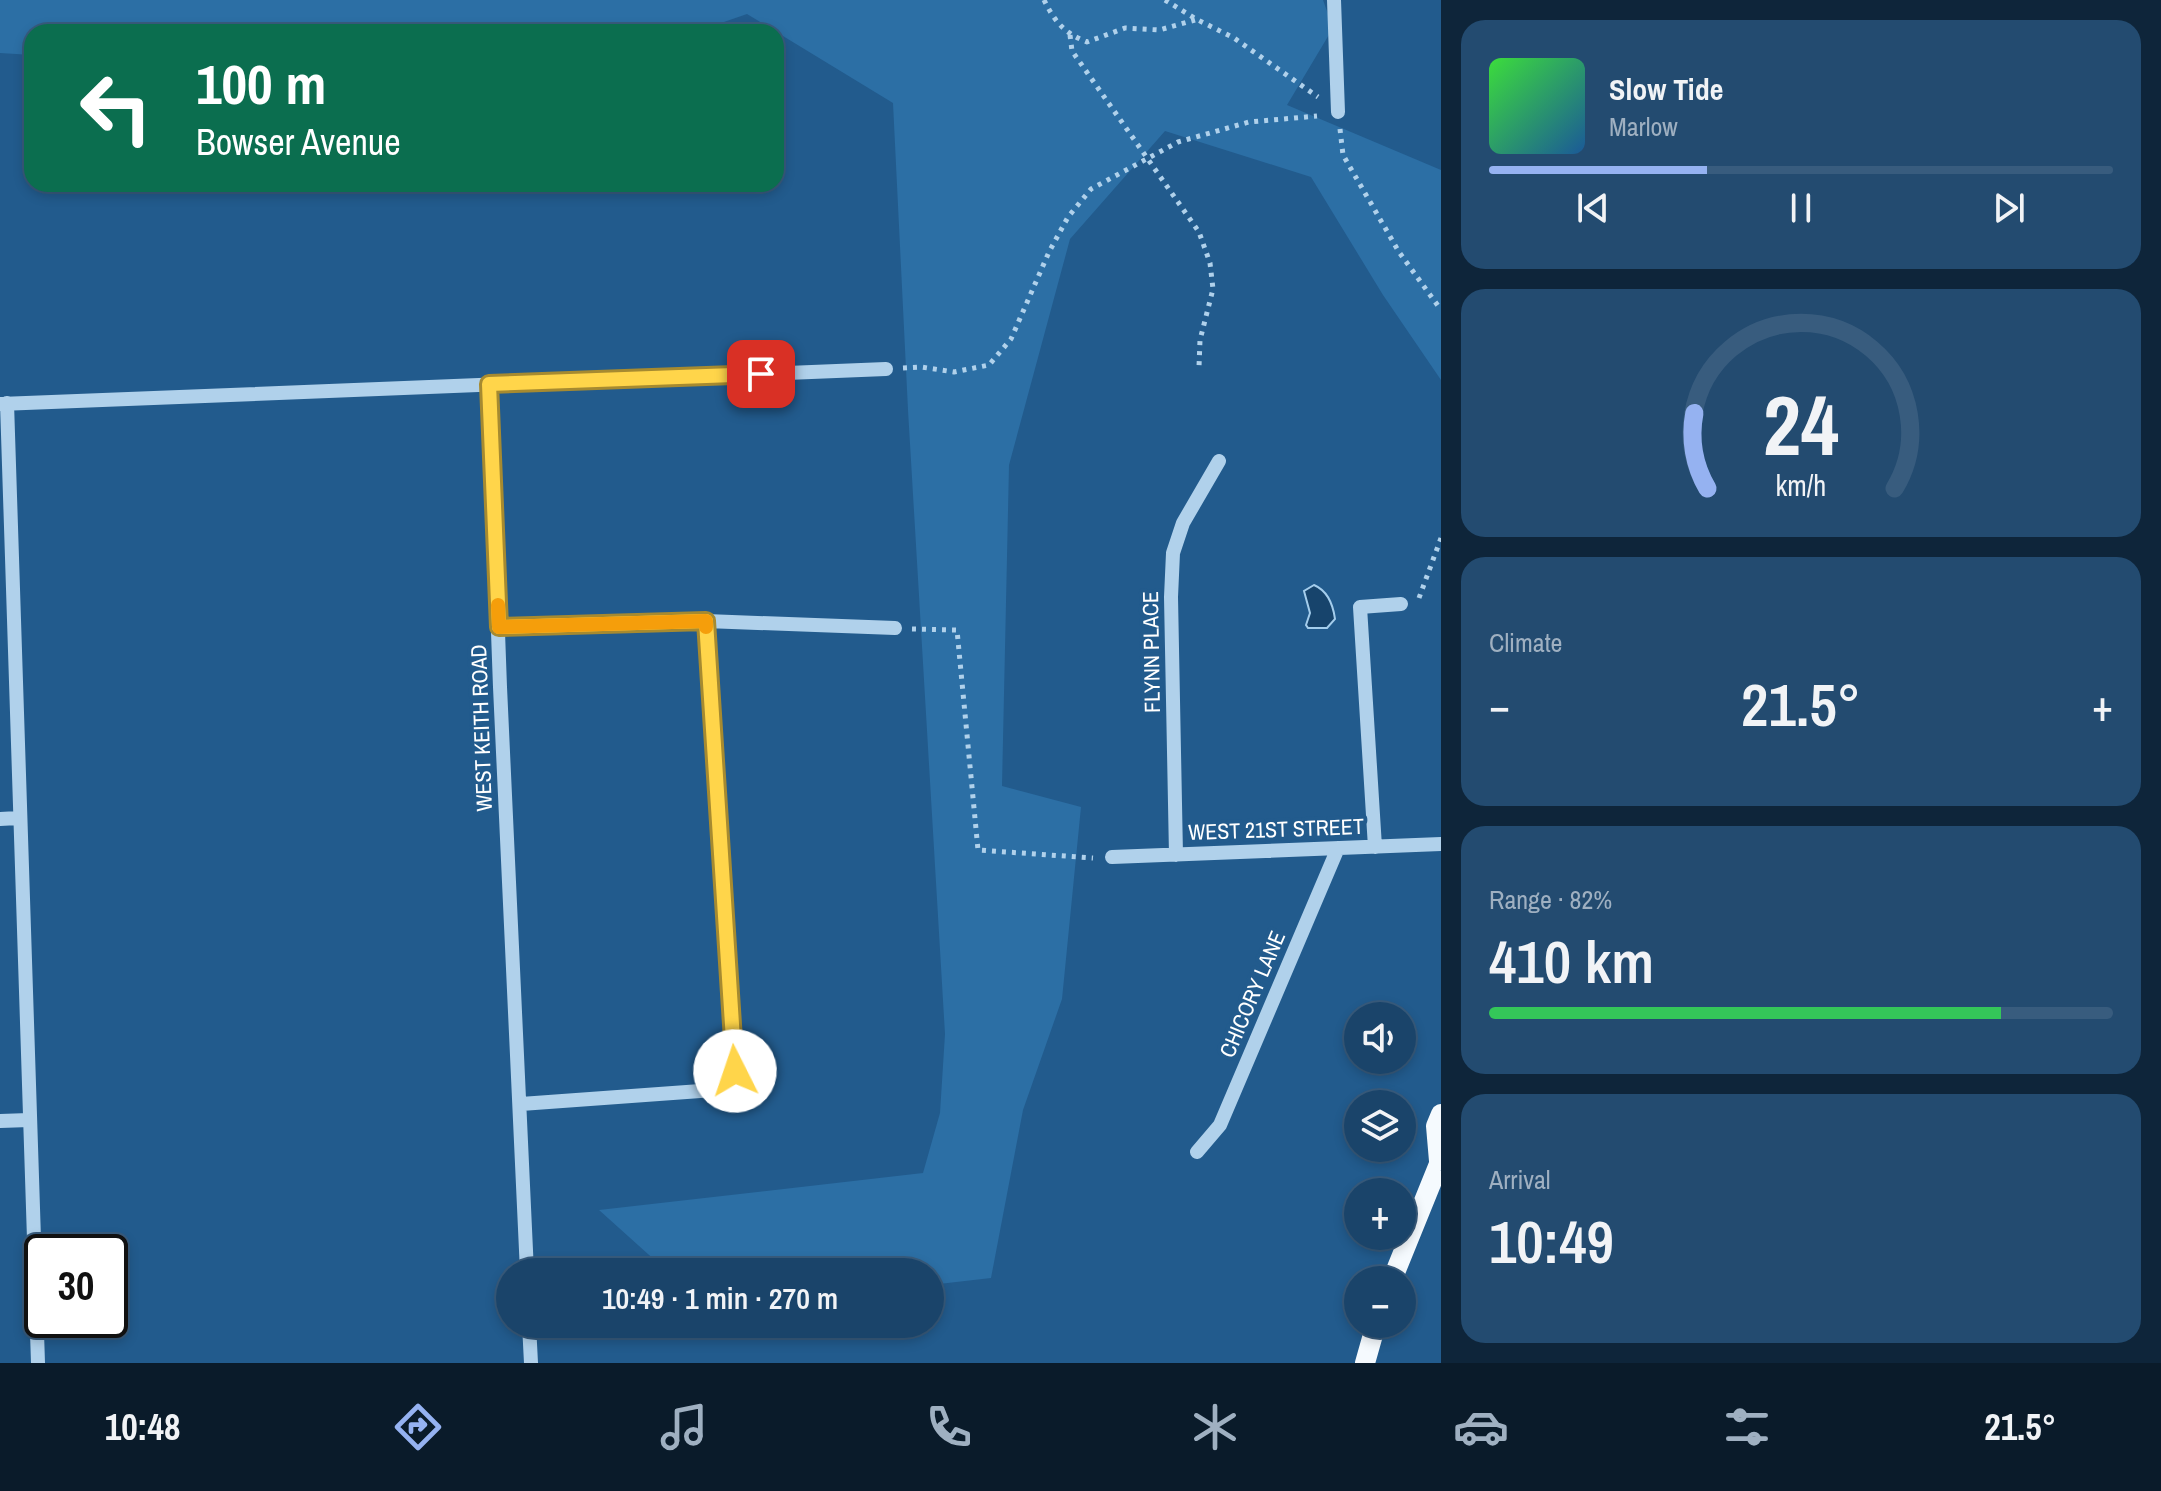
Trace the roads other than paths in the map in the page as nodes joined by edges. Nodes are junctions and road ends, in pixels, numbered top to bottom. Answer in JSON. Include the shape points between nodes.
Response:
{"nodes":[{"id":1,"x":1334,"y":0,"type":"edge"},
{"id":2,"x":1338,"y":112,"type":"road end"},
{"id":3,"x":886,"y":369,"type":"road end"},
{"id":4,"x":489,"y":384,"type":"junction"},
{"id":5,"x":3,"y":403,"type":"edge"},
{"id":6,"x":1219,"y":461,"type":"dead end"},
{"id":7,"x":1401,"y":604,"type":"road end"},
{"id":8,"x":6,"y":621,"type":"edge"},
{"id":9,"x":706,"y":621,"type":"junction"},
{"id":10,"x":499,"y":627,"type":"junction"},
{"id":11,"x":895,"y":628,"type":"road end"},
{"id":12,"x":18,"y":818,"type":"junction"},
{"id":13,"x":0,"y":819,"type":"edge"},
{"id":14,"x":1441,"y":844,"type":"edge"},
{"id":15,"x":1375,"y":847,"type":"junction"},
{"id":16,"x":1338,"y":848,"type":"junction"},
{"id":17,"x":1176,"y":855,"type":"junction"},
{"id":18,"x":1112,"y":857,"type":"dead end"},
{"id":19,"x":521,"y":1104,"type":"junction"},
{"id":20,"x":1441,"y":1114,"type":"edge"},
{"id":21,"x":29,"y":1120,"type":"junction"},
{"id":22,"x":0,"y":1121,"type":"edge"},
{"id":23,"x":1197,"y":1152,"type":"dead end"},
{"id":24,"x":1440,"y":1160,"type":"edge"},
{"id":25,"x":526,"y":1258,"type":"edge"},
{"id":26,"x":1398,"y":1266,"type":"edge"},
{"id":27,"x":530,"y":1338,"type":"edge"},
{"id":28,"x":1372,"y":1338,"type":"edge"},
{"id":29,"x":38,"y":1363,"type":"edge"},
{"id":30,"x":531,"y":1363,"type":"edge"},
{"id":31,"x":1365,"y":1363,"type":"edge"}],
"edges":[{"from":1,"to":2,"type":"street"},
{"from":3,"to":4,"type":"street"},
{"from":4,"to":5,"type":"street"},
{"from":4,"to":10,"type":"street","name":"WEST KEITH ROAD"},
{"from":5,"to":8,"type":"street"},
{"from":6,"to":17,"type":"street","name":"FLYNN PLACE","via":[[1183,523],[1173,553]]},
{"from":7,"to":15,"type":"street","via":[[1360,607]]},
{"from":8,"to":12,"type":"street"},
{"from":9,"to":10,"type":"street"},
{"from":9,"to":11,"type":"street"},
{"from":9,"to":19,"type":"street","via":[[735,1071],[728,1089]]},
{"from":10,"to":19,"type":"street","name":"WEST KEITH ROAD"},
{"from":12,"to":13,"type":"street"},
{"from":12,"to":21,"type":"street"},
{"from":14,"to":15,"type":"street","name":"WEST 21ST STREET"},
{"from":15,"to":16,"type":"street","name":"WEST 21ST STREET"},
{"from":16,"to":17,"type":"street","name":"WEST 21ST STREET"},
{"from":16,"to":23,"type":"street","name":"CHICORY LANE","via":[[1220,1125]]},
{"from":17,"to":18,"type":"street","name":"WEST 21ST STREET"},
{"from":19,"to":25,"type":"street","name":"WEST KEITH ROAD"},
{"from":20,"to":24,"type":"main road","via":[[1436,1126]]},
{"from":21,"to":22,"type":"street"},
{"from":21,"to":29,"type":"street"},
{"from":24,"to":26,"type":"main road"},
{"from":27,"to":30,"type":"street"},
{"from":28,"to":31,"type":"main road"}]}
